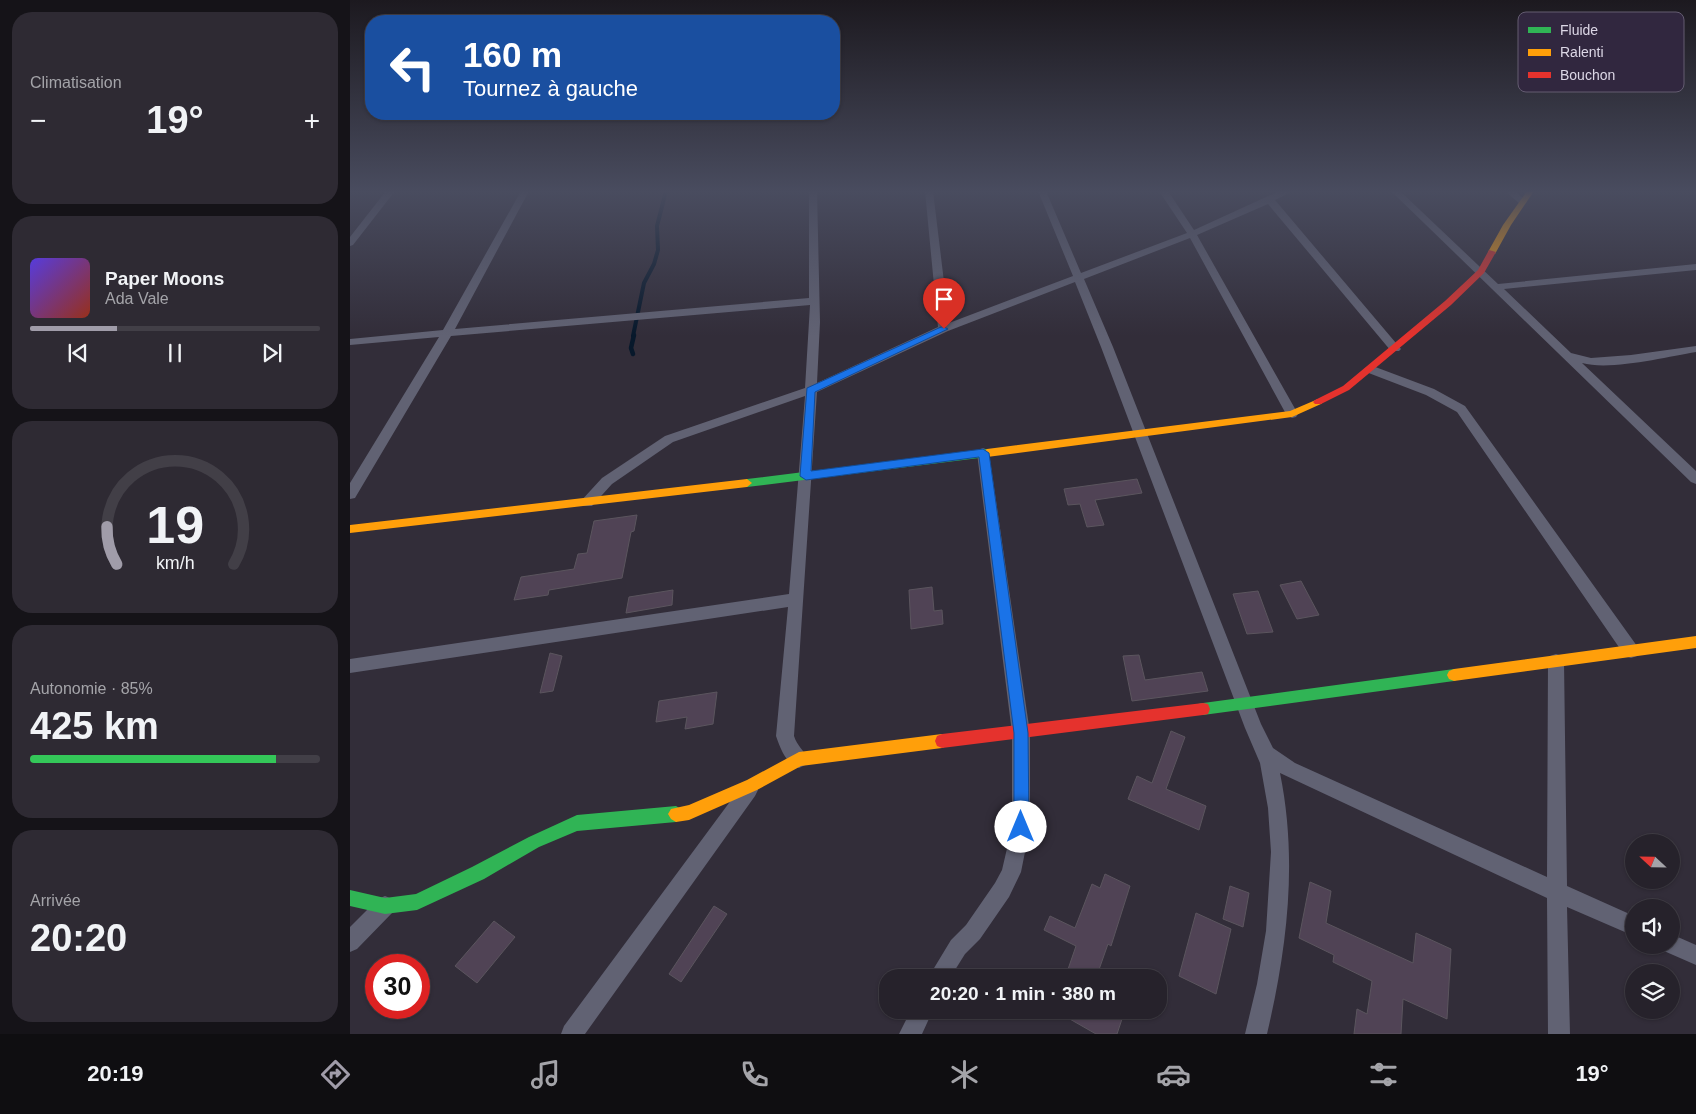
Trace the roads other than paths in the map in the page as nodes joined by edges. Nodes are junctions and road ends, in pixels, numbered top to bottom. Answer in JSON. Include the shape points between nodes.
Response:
{"nodes":[{"id":1,"x":500,"y":239,"type":"edge"},
{"id":2,"x":813,"y":239,"type":"edge"},
{"id":3,"x":934,"y":239,"type":"edge"},
{"id":4,"x":1062,"y":239,"type":"edge"},
{"id":5,"x":1178,"y":239,"type":"edge"},
{"id":6,"x":1195,"y":239,"type":"edge"},
{"id":7,"x":1312,"y":239,"type":"edge"},
{"id":8,"x":1447,"y":239,"type":"edge"},
{"id":9,"x":1500,"y":239,"type":"edge"},
{"id":10,"x":1696,"y":267,"type":"edge"},
{"id":11,"x":1481,"y":271,"type":"junction"},
{"id":12,"x":1078,"y":277,"type":"junction"},
{"id":13,"x":1497,"y":287,"type":"junction"},
{"id":14,"x":814,"y":301,"type":"junction"},
{"id":15,"x":944,"y":329,"type":"junction"},
{"id":16,"x":445,"y":335,"type":"junction"},
{"id":17,"x":350,"y":342,"type":"edge"},
{"id":18,"x":1395,"y":349,"type":"junction"},
{"id":19,"x":1696,"y":349,"type":"edge"},
{"id":20,"x":1568,"y":356,"type":"junction"},
{"id":21,"x":1370,"y":369,"type":"junction"},
{"id":22,"x":810,"y":390,"type":"junction"},
{"id":23,"x":1292,"y":414,"type":"junction"},
{"id":24,"x":1140,"y":433,"type":"junction"},
{"id":25,"x":983,"y":453,"type":"junction"},
{"id":26,"x":806,"y":476,"type":"junction"},
{"id":27,"x":1696,"y":478,"type":"edge"},
{"id":28,"x":350,"y":494,"type":"edge"},
{"id":29,"x":587,"y":502,"type":"junction"},
{"id":30,"x":350,"y":528,"type":"edge"},
{"id":31,"x":794,"y":600,"type":"junction"},
{"id":32,"x":1696,"y":642,"type":"edge"},
{"id":33,"x":1631,"y":651,"type":"junction"},
{"id":34,"x":1556,"y":661,"type":"junction"},
{"id":35,"x":350,"y":666,"type":"edge"},
{"id":36,"x":1246,"y":704,"type":"junction"},
{"id":37,"x":1021,"y":733,"type":"junction"},
{"id":38,"x":1268,"y":754,"type":"junction"},
{"id":39,"x":799,"y":759,"type":"junction"},
{"id":40,"x":752,"y":785,"type":"junction"},
{"id":41,"x":1557,"y":892,"type":"junction"},
{"id":42,"x":350,"y":898,"type":"edge"},
{"id":43,"x":385,"y":906,"type":"junction"},
{"id":44,"x":1625,"y":922,"type":"edge"},
{"id":45,"x":350,"y":942,"type":"edge"},
{"id":46,"x":1680,"y":948,"type":"edge"},
{"id":47,"x":1696,"y":955,"type":"edge"},
{"id":48,"x":944,"y":969,"type":"edge"},
{"id":49,"x":918,"y":1019,"type":"edge"},
{"id":50,"x":572,"y":1034,"type":"edge"},
{"id":51,"x":910,"y":1034,"type":"edge"},
{"id":52,"x":1256,"y":1034,"type":"edge"},
{"id":53,"x":1559,"y":1034,"type":"edge"}],
"edges":[{"from":1,"to":16,"type":"street"},
{"from":2,"to":14,"type":"street"},
{"from":3,"to":15,"type":"street"},
{"from":4,"to":12,"type":"street"},
{"from":5,"to":12,"type":"street"},
{"from":6,"to":23,"type":"street"},
{"from":7,"to":18,"type":"street"},
{"from":8,"to":11,"type":"street"},
{"from":9,"to":11,"type":"main road"},
{"from":10,"to":13,"type":"street"},
{"from":11,"to":13,"type":"street"},
{"from":11,"to":18,"type":"main road"},
{"from":12,"to":15,"type":"street"},
{"from":12,"to":24,"type":"street"},
{"from":13,"to":20,"type":"street"},
{"from":14,"to":16,"type":"street"},
{"from":14,"to":22,"type":"street"},
{"from":15,"to":22,"type":"street"},
{"from":16,"to":17,"type":"street"},
{"from":16,"to":28,"type":"street"},
{"from":18,"to":21,"type":"main road"},
{"from":19,"to":20,"type":"street","via":[[1591,362]]},
{"from":20,"to":27,"type":"street"},
{"from":21,"to":23,"type":"main road","via":[[1346,388]]},
{"from":21,"to":33,"type":"street","via":[[1430,392],[1461,409]]},
{"from":22,"to":26,"type":"street"},
{"from":22,"to":29,"type":"street","via":[[669,440],[608,481]]},
{"from":23,"to":24,"type":"main road"},
{"from":24,"to":25,"type":"main road"},
{"from":24,"to":36,"type":"street"},
{"from":25,"to":26,"type":"main road"},
{"from":25,"to":37,"type":"street"},
{"from":26,"to":29,"type":"main road"},
{"from":26,"to":31,"type":"street"},
{"from":29,"to":30,"type":"main road"},
{"from":31,"to":35,"type":"street"},
{"from":31,"to":39,"type":"street","via":[[785,736],[789,749]]},
{"from":32,"to":33,"type":"main road"},
{"from":33,"to":34,"type":"main road"},
{"from":34,"to":36,"type":"main road"},
{"from":34,"to":41,"type":"street"},
{"from":36,"to":37,"type":"main road"},
{"from":36,"to":38,"type":"street"},
{"from":37,"to":39,"type":"main road"},
{"from":37,"to":48,"type":"street","via":[[1021,827],[1011,872],[993,907],[958,947]]},
{"from":38,"to":41,"type":"street","via":[[1289,769]]},
{"from":38,"to":52,"type":"street","via":[[1279,826],[1279,892],[1268,978]]},
{"from":39,"to":40,"type":"main road"},
{"from":40,"to":43,"type":"main road","via":[[688,812],[577,823],[417,902]]},
{"from":40,"to":50,"type":"street"},
{"from":41,"to":44,"type":"street"},
{"from":41,"to":53,"type":"street"},
{"from":42,"to":43,"type":"main road"},
{"from":43,"to":45,"type":"street"},
{"from":46,"to":47,"type":"street"},
{"from":49,"to":51,"type":"street"}]}
